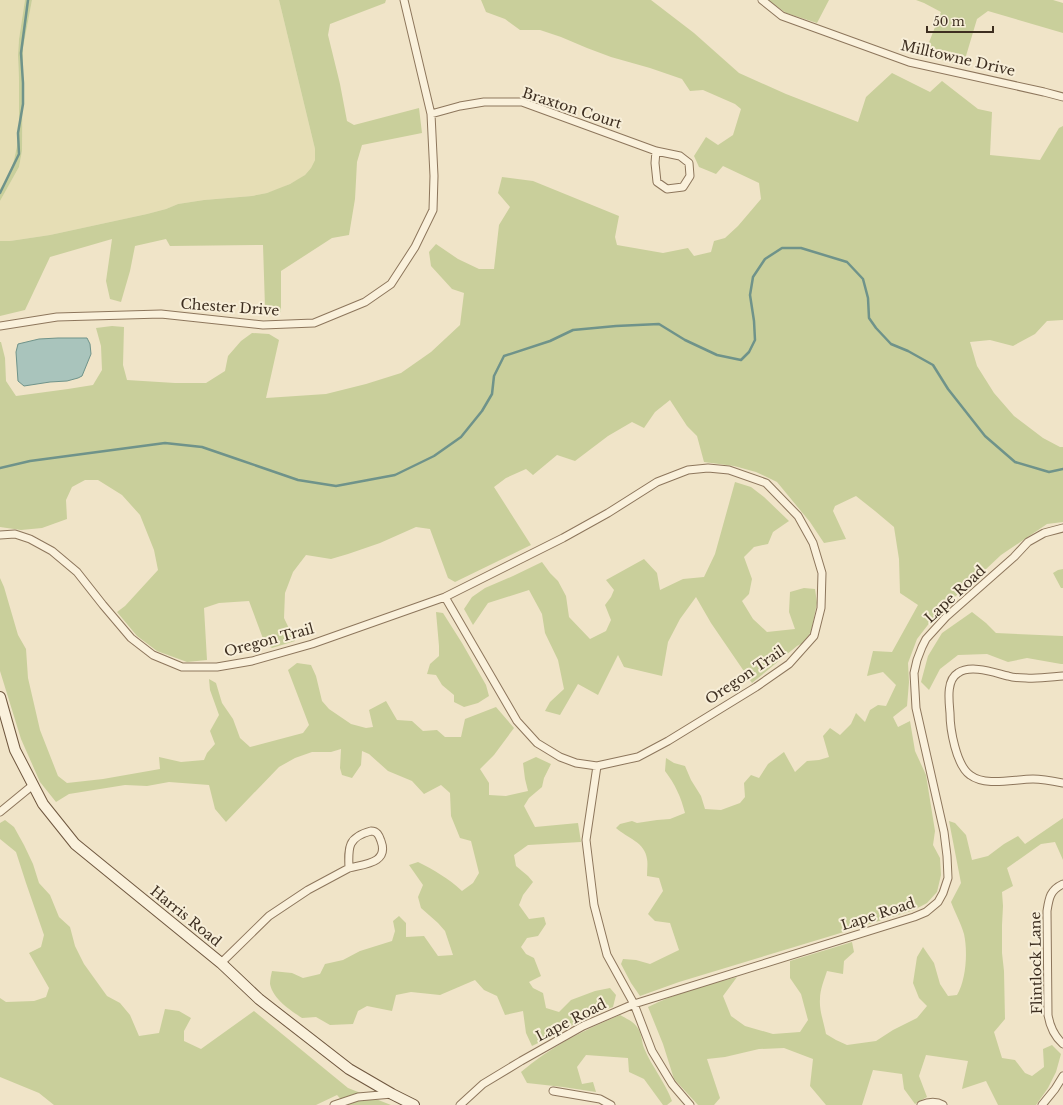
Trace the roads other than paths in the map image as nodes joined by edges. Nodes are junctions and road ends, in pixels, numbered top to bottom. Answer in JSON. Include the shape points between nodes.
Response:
{"nodes":[{"id":1,"x":404,"y":0,"type":"edge"},
{"id":2,"x":762,"y":0,"type":"edge"},
{"id":3,"x":1063,"y":97,"type":"edge"},
{"id":4,"x":431,"y":114,"type":"junction"},
{"id":5,"x":656,"y":151,"type":"junction"},
{"id":6,"x":0,"y":326,"type":"edge"},
{"id":7,"x":1063,"y":528,"type":"edge"},
{"id":8,"x":0,"y":534,"type":"edge"},
{"id":9,"x":445,"y":597,"type":"junction"},
{"id":10,"x":1063,"y":676,"type":"edge"},
{"id":11,"x":0,"y":697,"type":"edge"},
{"id":12,"x":597,"y":766,"type":"junction"},
{"id":13,"x":1063,"y":783,"type":"edge"},
{"id":14,"x":33,"y":785,"type":"junction"},
{"id":15,"x":0,"y":812,"type":"edge"},
{"id":16,"x":349,"y":868,"type":"junction"},
{"id":17,"x":1063,"y":884,"type":"edge"},
{"id":18,"x":222,"y":963,"type":"junction"},
{"id":19,"x":634,"y":1004,"type":"junction"},
{"id":20,"x":1063,"y":1044,"type":"edge"},
{"id":21,"x":1063,"y":1076,"type":"edge"},
{"id":22,"x":552,"y":1090,"type":"dead end"},
{"id":23,"x":392,"y":1094,"type":"junction"},
{"id":24,"x":686,"y":1104,"type":"edge"},
{"id":25,"x":334,"y":1105,"type":"edge"},
{"id":26,"x":414,"y":1105,"type":"edge"},
{"id":27,"x":460,"y":1105,"type":"edge"},
{"id":28,"x":611,"y":1105,"type":"edge"},
{"id":29,"x":921,"y":1105,"type":"edge"},
{"id":30,"x":943,"y":1105,"type":"edge"},
{"id":31,"x":1042,"y":1105,"type":"edge"}],
"edges":[{"from":1,"to":4,"type":"street","name":"Chester Drive"},
{"from":2,"to":3,"type":"street","name":"Milltowne Drive","via":[[782,16],[909,62]]},
{"from":4,"to":5,"type":"street","name":"Braxton Court","via":[[484,102],[522,102]]},
{"from":4,"to":6,"type":"street","name":"Chester Drive","via":[[433,210],[415,247],[391,284],[366,302],[314,322],[263,325],[161,314],[57,317]]},
{"from":5,"to":5,"type":"street","name":"Braxton Court","via":[[657,182],[667,189],[683,188],[690,176],[689,163],[680,156]]},
{"from":7,"to":19,"type":"street","name":"Lape Road","via":[[1044,533],[1028,542],[946,617],[926,639],[917,660],[914,672],[916,708],[947,856],[948,878],[938,902],[926,912],[914,917]]},
{"from":8,"to":9,"type":"street","name":"Oregon Trail","via":[[16,534],[52,551],[77,572],[132,638],[153,655],[182,667],[217,667],[252,661],[312,644]]},
{"from":9,"to":12,"type":"street","name":"Oregon Trail","via":[[517,720],[537,743],[560,758]]},
{"from":9,"to":12,"type":"street","name":"Oregon Trail","via":[[563,538],[657,482],[688,470],[729,470],[766,483],[798,516],[813,543],[822,573],[821,608],[814,636],[789,664],[668,741],[638,757]]},
{"from":10,"to":13,"type":"street","via":[[1010,677],[993,672],[967,670],[958,672],[953,677],[949,692],[954,744],[969,775],[994,782],[1033,779]]},
{"from":11,"to":14,"type":"street","name":"Harris Road","via":[[15,750]]},
{"from":12,"to":19,"type":"street","via":[[586,840],[594,905],[607,955]]},
{"from":14,"to":15,"type":"street"},
{"from":14,"to":18,"type":"street","name":"Harris Road","via":[[43,804],[75,844]]},
{"from":16,"to":16,"type":"street","via":[[378,859],[383,846],[378,834],[371,831],[356,837],[348,852]]},
{"from":16,"to":18,"type":"street","via":[[308,890],[269,916]]},
{"from":17,"to":20,"type":"street","name":"Flintlock Lane","via":[[1057,886],[1050,896],[1047,911],[1048,1015],[1054,1033]]},
{"from":18,"to":23,"type":"street","name":"Harris Road","via":[[259,999],[349,1069]]},
{"from":19,"to":24,"type":"street","via":[[652,1051]]},
{"from":19,"to":27,"type":"street","name":"Lape Road","via":[[583,1026],[521,1061],[483,1084]]},
{"from":21,"to":31,"type":"street"},
{"from":22,"to":28,"type":"street","via":[[600,1100]]},
{"from":23,"to":25,"type":"street","via":[[358,1097]]},
{"from":23,"to":26,"type":"street","name":"Harris Road"},
{"from":29,"to":30,"type":"street"}]}
